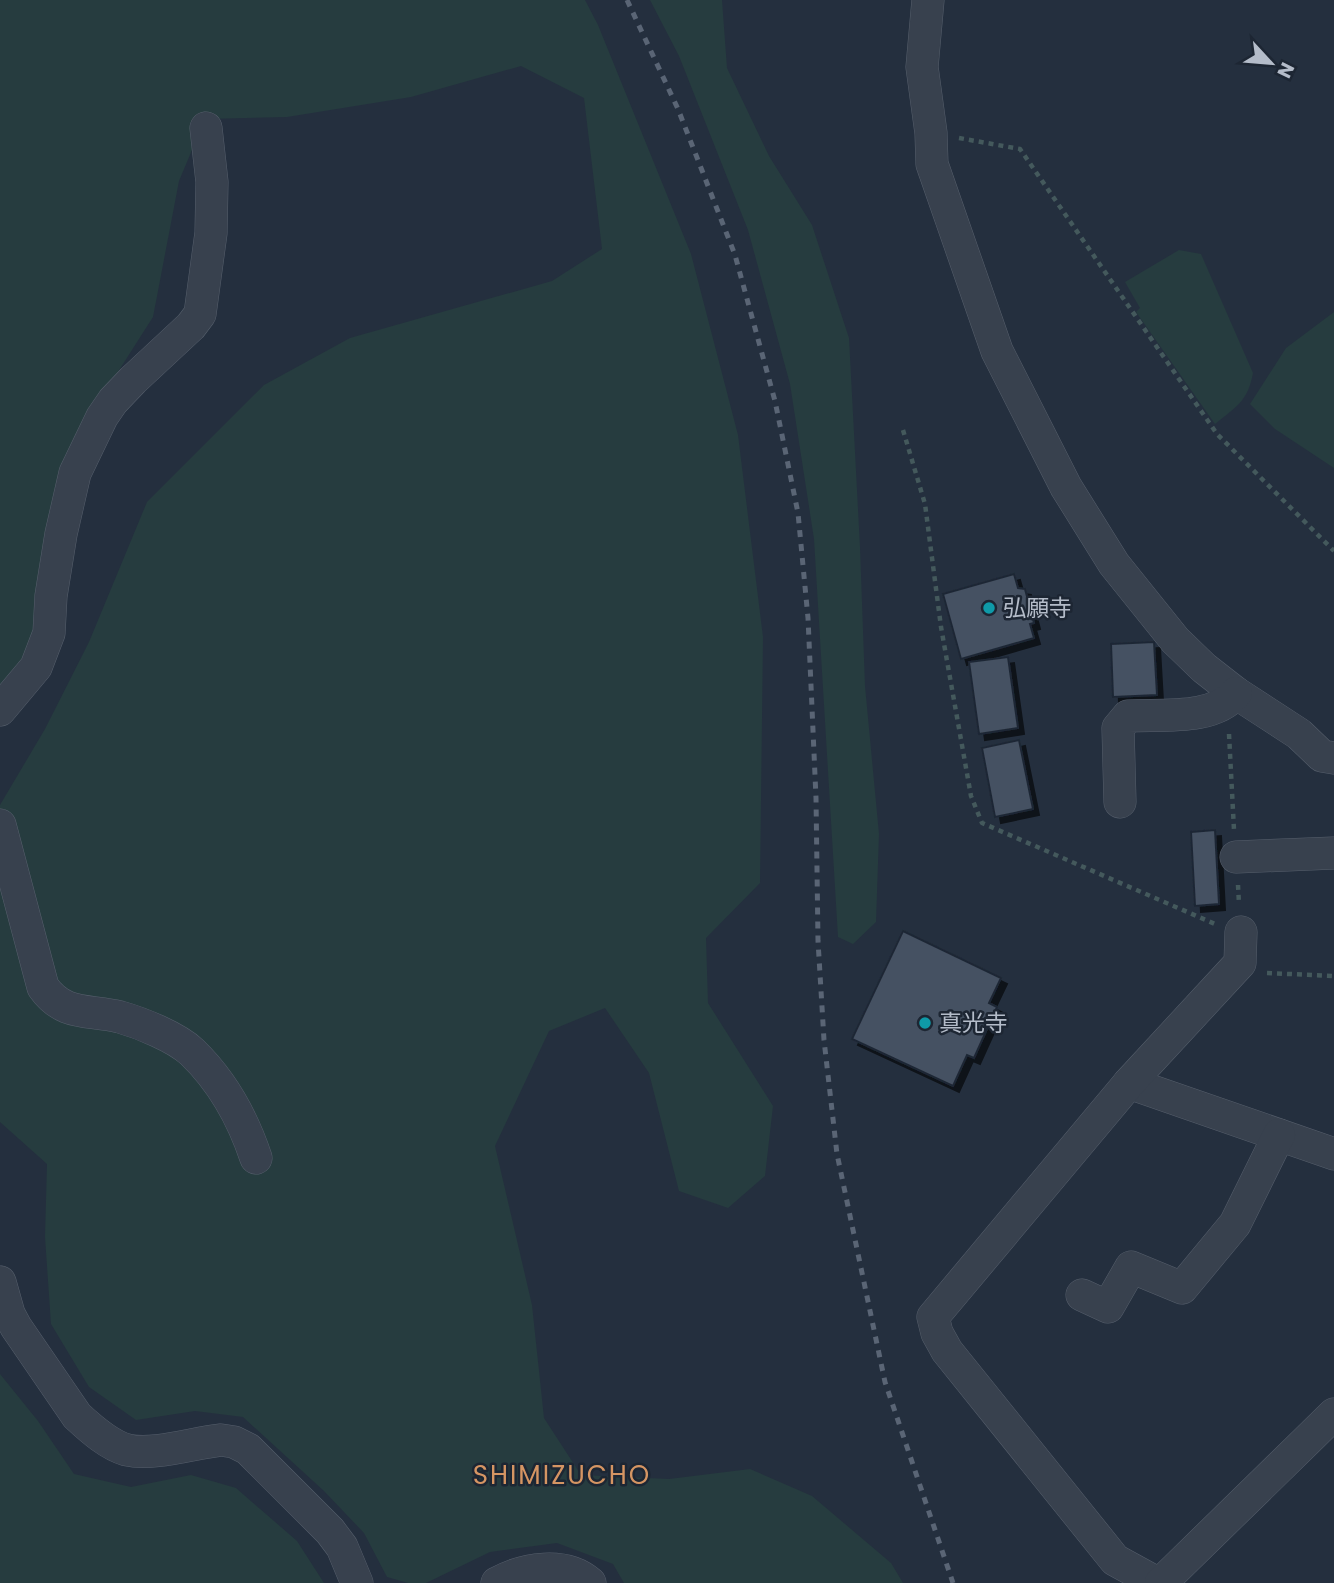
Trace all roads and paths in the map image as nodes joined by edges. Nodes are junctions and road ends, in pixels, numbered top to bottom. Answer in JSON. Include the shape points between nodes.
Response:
{"nodes":[{"id":1,"x":928,"y":0,"type":"edge"},
{"id":2,"x":206,"y":128,"type":"dead end"},
{"id":3,"x":931,"y":133,"type":"junction"},
{"id":4,"x":903,"y":429,"type":"dead end"},
{"id":5,"x":1334,"y":551,"type":"edge"},
{"id":6,"x":1232,"y":699,"type":"junction"},
{"id":7,"x":0,"y":710,"type":"edge"},
{"id":8,"x":1334,"y":758,"type":"edge"},
{"id":9,"x":1120,"y":802,"type":"dead end"},
{"id":10,"x":0,"y":825,"type":"edge"},
{"id":11,"x":1334,"y":853,"type":"edge"},
{"id":12,"x":1236,"y":857,"type":"junction"},
{"id":13,"x":1241,"y":932,"type":"junction"},
{"id":14,"x":1240,"y":963,"type":"junction"},
{"id":15,"x":1334,"y":976,"type":"edge"},
{"id":16,"x":1129,"y":1083,"type":"junction"},
{"id":17,"x":1279,"y":1135,"type":"junction"},
{"id":18,"x":1334,"y":1154,"type":"edge"},
{"id":19,"x":256,"y":1158,"type":"dead end"},
{"id":20,"x":0,"y":1282,"type":"edge"},
{"id":21,"x":1082,"y":1295,"type":"dead end"},
{"id":22,"x":1334,"y":1414,"type":"edge"},
{"id":23,"x":357,"y":1583,"type":"edge"},
{"id":24,"x":497,"y":1583,"type":"edge"},
{"id":25,"x":590,"y":1583,"type":"edge"},
{"id":26,"x":1159,"y":1583,"type":"edge"}],
"edges":[{"from":1,"to":3,"type":"street","via":[[922,66]]},
{"from":2,"to":7,"type":"street","via":[[211,233],[200,314],[102,417],[75,473],[61,534],[49,633],[36,667]]},
{"from":3,"to":5,"type":"path","via":[[1020,149],[1217,434]]},
{"from":3,"to":6,"type":"street","via":[[932,164],[997,351],[1066,486],[1115,564],[1175,640]]},
{"from":4,"to":13,"type":"path","via":[[925,504],[964,757],[971,796],[982,823],[1215,925]]},
{"from":6,"to":8,"type":"street","via":[[1299,734],[1322,756]]},
{"from":6,"to":9,"type":"street","via":[[1199,712],[1128,716],[1118,728]]},
{"from":6,"to":12,"type":"path"},
{"from":10,"to":19,"type":"street","via":[[43,987],[51,998],[69,1009],[140,1023],[192,1052],[233,1105]]},
{"from":11,"to":12,"type":"street"},
{"from":12,"to":13,"type":"path"},
{"from":13,"to":14,"type":"street"},
{"from":14,"to":15,"type":"path","via":[[1256,973]]},
{"from":14,"to":16,"type":"street"},
{"from":16,"to":17,"type":"street"},
{"from":16,"to":26,"type":"street","via":[[933,1317],[947,1350],[1115,1560]]},
{"from":17,"to":18,"type":"street"},
{"from":17,"to":21,"type":"street","via":[[1235,1224],[1182,1287],[1131,1267],[1108,1307]]},
{"from":20,"to":23,"type":"street","via":[[16,1326],[89,1427],[125,1449],[139,1451],[221,1440],[248,1449],[330,1531]]},
{"from":22,"to":26,"type":"street"},
{"from":24,"to":25,"type":"street","via":[[534,1569],[566,1570]]}]}
